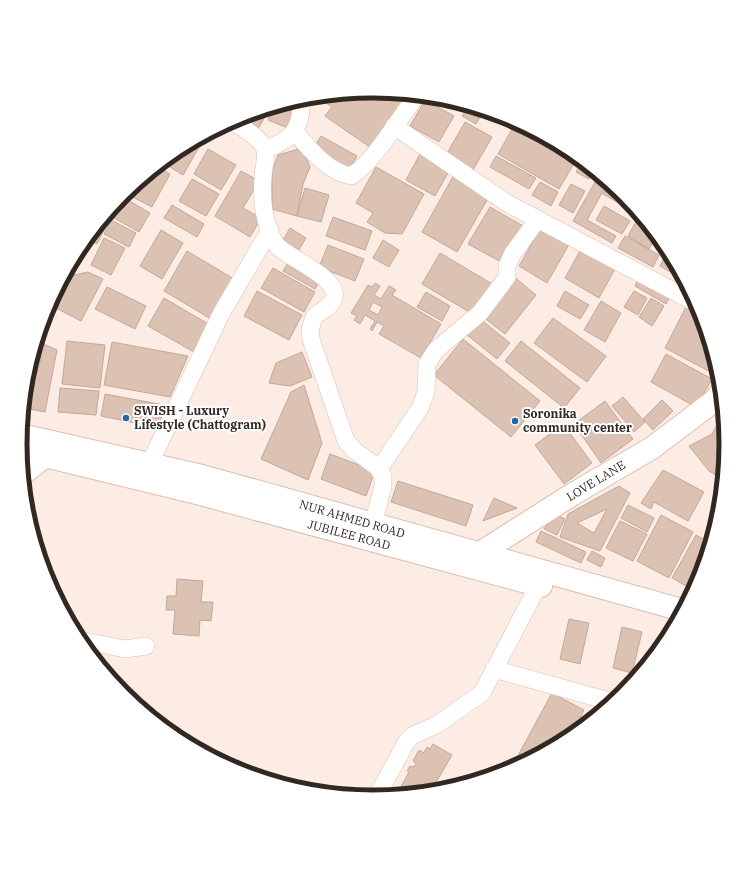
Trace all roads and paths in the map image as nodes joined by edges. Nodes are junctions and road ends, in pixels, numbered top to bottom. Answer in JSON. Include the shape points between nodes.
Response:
{"nodes":[{"id":1,"x":414,"y":100,"type":"edge"},
{"id":2,"x":302,"y":105,"type":"edge"},
{"id":3,"x":238,"y":125,"type":"edge"},
{"id":4,"x":394,"y":126,"type":"junction"},
{"id":5,"x":294,"y":131,"type":"junction"},
{"id":6,"x":265,"y":150,"type":"junction"},
{"id":7,"x":538,"y":219,"type":"junction"},
{"id":8,"x":270,"y":230,"type":"junction"},
{"id":9,"x":687,"y":298,"type":"edge"},
{"id":10,"x":716,"y":398,"type":"edge"},
{"id":11,"x":27,"y":438,"type":"edge"},
{"id":12,"x":51,"y":451,"type":"junction"},
{"id":13,"x":27,"y":453,"type":"edge"},
{"id":14,"x":149,"y":465,"type":"junction"},
{"id":15,"x":378,"y":469,"type":"junction"},
{"id":16,"x":28,"y":470,"type":"edge"},
{"id":17,"x":373,"y":526,"type":"junction"},
{"id":18,"x":478,"y":561,"type":"junction"},
{"id":19,"x":538,"y":586,"type":"junction"},
{"id":20,"x":677,"y":609,"type":"edge"},
{"id":21,"x":671,"y":621,"type":"edge"},
{"id":22,"x":89,"y":642,"type":"edge"},
{"id":23,"x":146,"y":646,"type":"dead end"},
{"id":24,"x":494,"y":669,"type":"junction"},
{"id":25,"x":605,"y":700,"type":"edge"},
{"id":26,"x":380,"y":790,"type":"edge"}],
"edges":[{"from":1,"to":4,"type":"street"},
{"from":2,"to":5,"type":"street","via":[[301,116]]},
{"from":3,"to":6,"type":"street","via":[[259,140]]},
{"from":4,"to":5,"type":"street","via":[[358,172],[351,176],[341,174],[319,158]]},
{"from":4,"to":7,"type":"street","via":[[507,203]]},
{"from":5,"to":6,"type":"street","via":[[286,141]]},
{"from":6,"to":8,"type":"street","via":[[262,180],[264,212]]},
{"from":7,"to":9,"type":"street"},
{"from":7,"to":15,"type":"street","via":[[513,253],[507,266],[507,277],[480,313],[436,350],[427,364],[426,392],[420,408]]},
{"from":8,"to":14,"type":"street","via":[[222,312]]},
{"from":8,"to":15,"type":"street","via":[[282,251],[321,274],[332,286],[332,301],[314,317],[310,330],[311,339],[346,441]]},
{"from":10,"to":18,"type":"main road","name":"LOVE LANE","via":[[652,448],[573,494]]},
{"from":11,"to":12,"type":"main road","name":"NUR AHMED ROAD"},
{"from":12,"to":13,"type":"main road","name":"JUBILEE ROAD"},
{"from":12,"to":14,"type":"main road","name":"NUR AHMED ROAD"},
{"from":12,"to":16,"type":"main road"},
{"from":12,"to":18,"type":"main road","name":"JUBILEE ROAD","via":[[193,492]]},
{"from":14,"to":17,"type":"main road","name":"NUR AHMED ROAD","via":[[202,476]]},
{"from":15,"to":17,"type":"street","via":[[383,476],[383,486]]},
{"from":17,"to":18,"type":"main road","name":"NUR AHMED ROAD"},
{"from":18,"to":19,"type":"main road","name":"JUBILEE ROAD"},
{"from":18,"to":20,"type":"main road","name":"NUR AHMED ROAD"},
{"from":19,"to":21,"type":"main road","name":"JUBILEE ROAD"},
{"from":19,"to":24,"type":"street"},
{"from":22,"to":23,"type":"street","via":[[125,649]]},
{"from":24,"to":25,"type":"street"},
{"from":24,"to":26,"type":"street","via":[[482,693],[438,724],[407,741]]}]}
